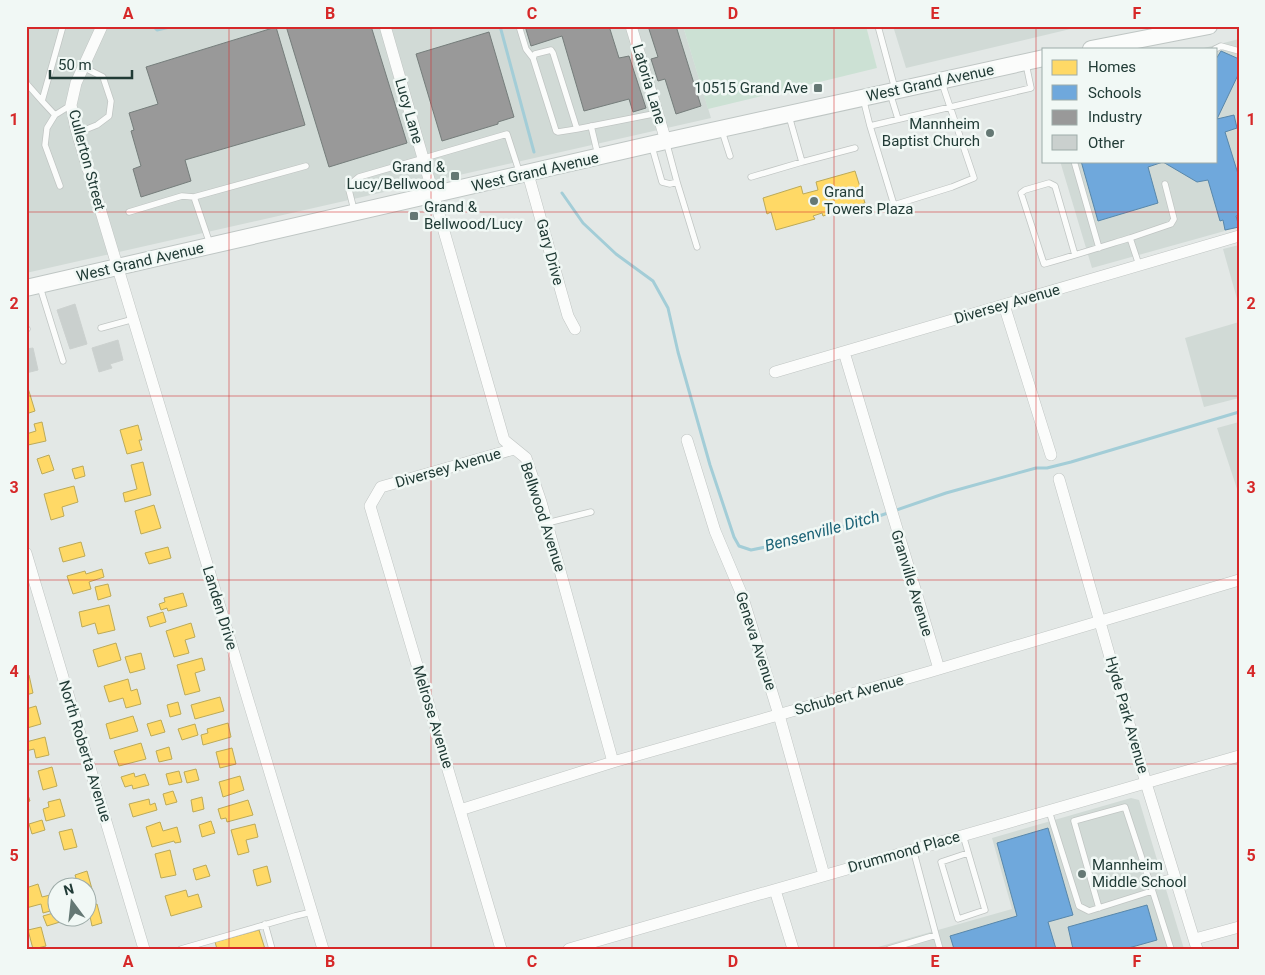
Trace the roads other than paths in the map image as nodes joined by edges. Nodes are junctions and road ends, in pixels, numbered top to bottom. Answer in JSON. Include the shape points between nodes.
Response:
{"nodes":[{"id":1,"x":63,"y":26,"type":"edge"},
{"id":2,"x":102,"y":26,"type":"edge"},
{"id":3,"x":384,"y":26,"type":"edge"},
{"id":4,"x":519,"y":26,"type":"edge"},
{"id":5,"x":631,"y":26,"type":"edge"},
{"id":6,"x":878,"y":26,"type":"edge"},
{"id":7,"x":1209,"y":26,"type":"edge"},
{"id":8,"x":1158,"y":31,"type":"edge"},
{"id":9,"x":1125,"y":46,"type":"edge"},
{"id":10,"x":1102,"y":48,"type":"edge"},
{"id":11,"x":1216,"y":48,"type":"edge"},
{"id":12,"x":1239,"y":51,"type":"edge"},
{"id":13,"x":533,"y":58,"type":"junction"},
{"id":14,"x":1042,"y":58,"type":"edge"},
{"id":15,"x":1025,"y":62,"type":"junction"},
{"id":16,"x":83,"y":67,"type":"junction"},
{"id":17,"x":942,"y":80,"type":"junction"},
{"id":18,"x":26,"y":81,"type":"edge"},
{"id":19,"x":892,"y":91,"type":"junction"},
{"id":20,"x":863,"y":97,"type":"junction"},
{"id":21,"x":42,"y":101,"type":"junction"},
{"id":22,"x":71,"y":105,"type":"junction"},
{"id":23,"x":950,"y":107,"type":"junction"},
{"id":24,"x":658,"y":113,"type":"junction"},
{"id":25,"x":789,"y":114,"type":"junction"},
{"id":26,"x":55,"y":115,"type":"junction"},
{"id":27,"x":898,"y":119,"type":"junction"},
{"id":28,"x":591,"y":126,"type":"junction"},
{"id":29,"x":870,"y":126,"type":"junction"},
{"id":30,"x":577,"y":129,"type":"junction"},
{"id":31,"x":721,"y":129,"type":"junction"},
{"id":32,"x":77,"y":133,"type":"junction"},
{"id":33,"x":659,"y":143,"type":"junction"},
{"id":34,"x":856,"y":148,"type":"dead end"},
{"id":35,"x":730,"y":156,"type":"dead end"},
{"id":36,"x":599,"y":157,"type":"junction"},
{"id":37,"x":423,"y":158,"type":"junction"},
{"id":38,"x":802,"y":162,"type":"junction"},
{"id":39,"x":1074,"y":162,"type":"edge"},
{"id":40,"x":306,"y":166,"type":"dead end"},
{"id":41,"x":525,"y":175,"type":"junction"},
{"id":42,"x":751,"y":177,"type":"dead end"},
{"id":43,"x":677,"y":182,"type":"junction"},
{"id":44,"x":1166,"y":184,"type":"dead end"},
{"id":45,"x":60,"y":186,"type":"dead end"},
{"id":46,"x":433,"y":196,"type":"junction"},
{"id":47,"x":194,"y":197,"type":"junction"},
{"id":48,"x":129,"y":212,"type":"dead end"},
{"id":49,"x":355,"y":213,"type":"junction"},
{"id":50,"x":1239,"y":236,"type":"edge"},
{"id":51,"x":1130,"y":238,"type":"junction"},
{"id":52,"x":210,"y":246,"type":"junction"},
{"id":53,"x":697,"y":247,"type":"dead end"},
{"id":54,"x":1099,"y":248,"type":"junction"},
{"id":55,"x":1075,"y":255,"type":"junction"},
{"id":56,"x":1139,"y":265,"type":"junction"},
{"id":57,"x":118,"y":267,"type":"junction"},
{"id":58,"x":33,"y":286,"type":"edge"},
{"id":59,"x":1004,"y":305,"type":"junction"},
{"id":60,"x":134,"y":319,"type":"junction"},
{"id":61,"x":101,"y":328,"type":"dead end"},
{"id":62,"x":575,"y":330,"type":"dead end"},
{"id":63,"x":844,"y":352,"type":"junction"},
{"id":64,"x":63,"y":360,"type":"dead end"},
{"id":65,"x":775,"y":372,"type":"dead end"},
{"id":66,"x":686,"y":440,"type":"dead end"},
{"id":67,"x":514,"y":449,"type":"junction"},
{"id":68,"x":1051,"y":456,"type":"dead end"},
{"id":69,"x":1059,"y":479,"type":"dead end"},
{"id":70,"x":382,"y":487,"type":"joint"},
{"id":71,"x":591,"y":512,"type":"dead end"},
{"id":72,"x":547,"y":523,"type":"junction"},
{"id":73,"x":26,"y":553,"type":"edge"},
{"id":74,"x":1239,"y":580,"type":"edge"},
{"id":75,"x":31,"y":586,"type":"edge"},
{"id":76,"x":1100,"y":621,"type":"junction"},
{"id":77,"x":939,"y":669,"type":"junction"},
{"id":78,"x":779,"y":715,"type":"junction"},
{"id":79,"x":1239,"y":756,"type":"edge"},
{"id":80,"x":613,"y":762,"type":"junction"},
{"id":81,"x":1146,"y":783,"type":"junction"},
{"id":82,"x":460,"y":810,"type":"junction"},
{"id":83,"x":1049,"y":810,"type":"junction"},
{"id":84,"x":963,"y":835,"type":"junction"},
{"id":85,"x":913,"y":849,"type":"junction"},
{"id":86,"x":968,"y":853,"type":"junction"},
{"id":87,"x":824,"y":875,"type":"junction"},
{"id":88,"x":1175,"y":876,"type":"junction"},
{"id":89,"x":1150,"y":883,"type":"junction"},
{"id":90,"x":775,"y":890,"type":"junction"},
{"id":91,"x":1152,"y":891,"type":"junction"},
{"id":92,"x":1099,"y":908,"type":"junction"},
{"id":93,"x":312,"y":912,"type":"junction"},
{"id":94,"x":265,"y":924,"type":"junction"},
{"id":95,"x":1239,"y":926,"type":"edge"},
{"id":96,"x":936,"y":935,"type":"junction"},
{"id":97,"x":1196,"y":944,"type":"edge"},
{"id":98,"x":198,"y":946,"type":"edge"},
{"id":99,"x":144,"y":949,"type":"edge"},
{"id":100,"x":181,"y":949,"type":"edge"},
{"id":101,"x":272,"y":949,"type":"edge"},
{"id":102,"x":323,"y":949,"type":"edge"},
{"id":103,"x":501,"y":949,"type":"edge"},
{"id":104,"x":569,"y":949,"type":"edge"},
{"id":105,"x":793,"y":949,"type":"edge"},
{"id":106,"x":890,"y":949,"type":"edge"},
{"id":107,"x":940,"y":949,"type":"edge"},
{"id":108,"x":1171,"y":949,"type":"edge"}],
"edges":[{"from":1,"to":21,"type":"lane"},
{"from":2,"to":16,"type":"street","name":"Cullerton Street"},
{"from":3,"to":37,"type":"street","name":"Lucy Lane"},
{"from":4,"to":13,"type":"lane","via":[[526,49]]},
{"from":5,"to":24,"type":"street","name":"Latoria Lane"},
{"from":6,"to":19,"type":"lane"},
{"from":7,"to":8,"type":"main road"},
{"from":8,"to":9,"type":"main road"},
{"from":9,"to":10,"type":"main road"},
{"from":11,"to":12,"type":"lane","via":[[1220,46]]},
{"from":13,"to":30,"type":"lane","via":[[556,130]]},
{"from":13,"to":30,"type":"lane","via":[[535,54],[551,50],[553,53]]},
{"from":14,"to":15,"type":"main road","name":"West Grand Avenue"},
{"from":15,"to":17,"type":"main road","name":"West Grand Avenue"},
{"from":15,"to":23,"type":"lane","via":[[1031,88]]},
{"from":16,"to":22,"type":"street","name":"Cullerton Street"},
{"from":16,"to":32,"type":"lane","via":[[103,77],[110,101],[109,116]]},
{"from":17,"to":19,"type":"main road","name":"West Grand Avenue"},
{"from":17,"to":23,"type":"lane"},
{"from":18,"to":21,"type":"lane"},
{"from":19,"to":20,"type":"main road","name":"West Grand Avenue"},
{"from":19,"to":27,"type":"lane"},
{"from":20,"to":25,"type":"main road","name":"West Grand Avenue"},
{"from":20,"to":29,"type":"lane"},
{"from":21,"to":26,"type":"lane"},
{"from":22,"to":26,"type":"lane"},
{"from":22,"to":32,"type":"street","name":"Cullerton Street"},
{"from":23,"to":27,"type":"lane"},
{"from":23,"to":29,"type":"lane","via":[[974,178],[894,205]]},
{"from":24,"to":28,"type":"lane"},
{"from":24,"to":33,"type":"street","name":"Latoria Lane"},
{"from":25,"to":31,"type":"main road","name":"West Grand Avenue"},
{"from":25,"to":38,"type":"lane"},
{"from":26,"to":45,"type":"lane","via":[[47,128],[45,145]]},
{"from":27,"to":29,"type":"lane"},
{"from":28,"to":30,"type":"lane"},
{"from":28,"to":36,"type":"lane"},
{"from":31,"to":33,"type":"main road","name":"West Grand Avenue"},
{"from":31,"to":35,"type":"lane"},
{"from":32,"to":57,"type":"street","name":"Cullerton Street"},
{"from":33,"to":36,"type":"main road","name":"West Grand Avenue"},
{"from":33,"to":43,"type":"lane"},
{"from":33,"to":43,"type":"lane","via":[[662,182]]},
{"from":34,"to":38,"type":"lane"},
{"from":36,"to":41,"type":"main road","name":"West Grand Avenue"},
{"from":37,"to":41,"type":"lane","via":[[508,134]]},
{"from":37,"to":46,"type":"street","name":"Lucy Lane"},
{"from":37,"to":49,"type":"lane","via":[[352,182],[348,191]]},
{"from":38,"to":42,"type":"lane"},
{"from":39,"to":54,"type":"lane"},
{"from":40,"to":47,"type":"lane"},
{"from":41,"to":46,"type":"main road","name":"West Grand Avenue"},
{"from":41,"to":62,"type":"street","name":"Gary Drive"},
{"from":43,"to":53,"type":"lane"},
{"from":44,"to":51,"type":"lane","via":[[1174,219],[1171,224]]},
{"from":46,"to":49,"type":"main road","name":"West Grand Avenue"},
{"from":46,"to":67,"type":"street","name":"Bellwood Avenue","via":[[504,440]]},
{"from":47,"to":48,"type":"lane","via":[[182,196]]},
{"from":47,"to":52,"type":"lane"},
{"from":49,"to":52,"type":"main road","name":"West Grand Avenue"},
{"from":50,"to":56,"type":"street","name":"Diversey Avenue"},
{"from":51,"to":54,"type":"lane"},
{"from":51,"to":56,"type":"lane"},
{"from":52,"to":57,"type":"main road","name":"West Grand Avenue"},
{"from":54,"to":55,"type":"lane"},
{"from":55,"to":55,"type":"lane","via":[[1054,186],[1049,183],[1025,190],[1021,194],[1044,264]]},
{"from":56,"to":59,"type":"street","name":"Diversey Avenue"},
{"from":57,"to":58,"type":"main road","name":"West Grand Avenue"},
{"from":57,"to":60,"type":"street","name":"Landen Drive"},
{"from":58,"to":64,"type":"lane"},
{"from":59,"to":63,"type":"street","name":"Diversey Avenue"},
{"from":59,"to":68,"type":"street"},
{"from":60,"to":61,"type":"lane"},
{"from":60,"to":93,"type":"street","name":"Landen Drive"},
{"from":63,"to":65,"type":"street","name":"Diversey Avenue"},
{"from":63,"to":77,"type":"street","name":"Granville Avenue"},
{"from":66,"to":78,"type":"street","name":"Geneva Avenue","via":[[715,531],[742,595]]},
{"from":67,"to":70,"type":"street","name":"Diversey Avenue"},
{"from":67,"to":72,"type":"street","name":"Bellwood Avenue","via":[[526,458]]},
{"from":69,"to":76,"type":"street","name":"Hyde Park Avenue"},
{"from":70,"to":82,"type":"street","name":"Melrose Avenue","via":[[370,506]]},
{"from":71,"to":72,"type":"lane"},
{"from":72,"to":80,"type":"street","name":"Bellwood Avenue"},
{"from":73,"to":75,"type":"street","name":"North Roberta Avenue"},
{"from":74,"to":76,"type":"street","name":"Schubert Avenue"},
{"from":75,"to":99,"type":"street","name":"North Roberta Avenue"},
{"from":76,"to":77,"type":"street","name":"Schubert Avenue"},
{"from":76,"to":81,"type":"street","name":"Hyde Park Avenue"},
{"from":77,"to":78,"type":"street","name":"Schubert Avenue"},
{"from":78,"to":80,"type":"street","name":"Schubert Avenue"},
{"from":78,"to":87,"type":"street","name":"Geneva Avenue"},
{"from":79,"to":81,"type":"street","name":"Drummond Place"},
{"from":80,"to":82,"type":"street","name":"Schubert Avenue"},
{"from":81,"to":83,"type":"street","name":"Drummond Place"},
{"from":81,"to":88,"type":"street","name":"Hyde Park Avenue"},
{"from":82,"to":103,"type":"street","name":"Melrose Avenue"},
{"from":83,"to":84,"type":"street","name":"Drummond Place"},
{"from":83,"to":92,"type":"lane","via":[[1079,906],[1089,912]]},
{"from":84,"to":85,"type":"street","name":"Drummond Place"},
{"from":84,"to":86,"type":"lane"},
{"from":85,"to":87,"type":"street","name":"Drummond Place"},
{"from":85,"to":96,"type":"lane"},
{"from":86,"to":86,"type":"lane","via":[[941,862],[958,919],[985,910]]},
{"from":87,"to":90,"type":"street","name":"Drummond Place"},
{"from":88,"to":89,"type":"lane"},
{"from":88,"to":97,"type":"street","name":"Hyde Park Avenue"},
{"from":89,"to":91,"type":"lane"},
{"from":89,"to":92,"type":"lane","via":[[1125,807],[1074,822]]},
{"from":90,"to":104,"type":"street","name":"Drummond Place"},
{"from":90,"to":105,"type":"street"},
{"from":91,"to":92,"type":"lane"},
{"from":91,"to":108,"type":"lane"},
{"from":93,"to":94,"type":"lane"},
{"from":93,"to":102,"type":"street","name":"Landen Drive"},
{"from":94,"to":98,"type":"lane"},
{"from":94,"to":101,"type":"lane"},
{"from":95,"to":97,"type":"street"},
{"from":96,"to":106,"type":"lane"},
{"from":96,"to":107,"type":"lane"},
{"from":98,"to":100,"type":"lane"}]}
